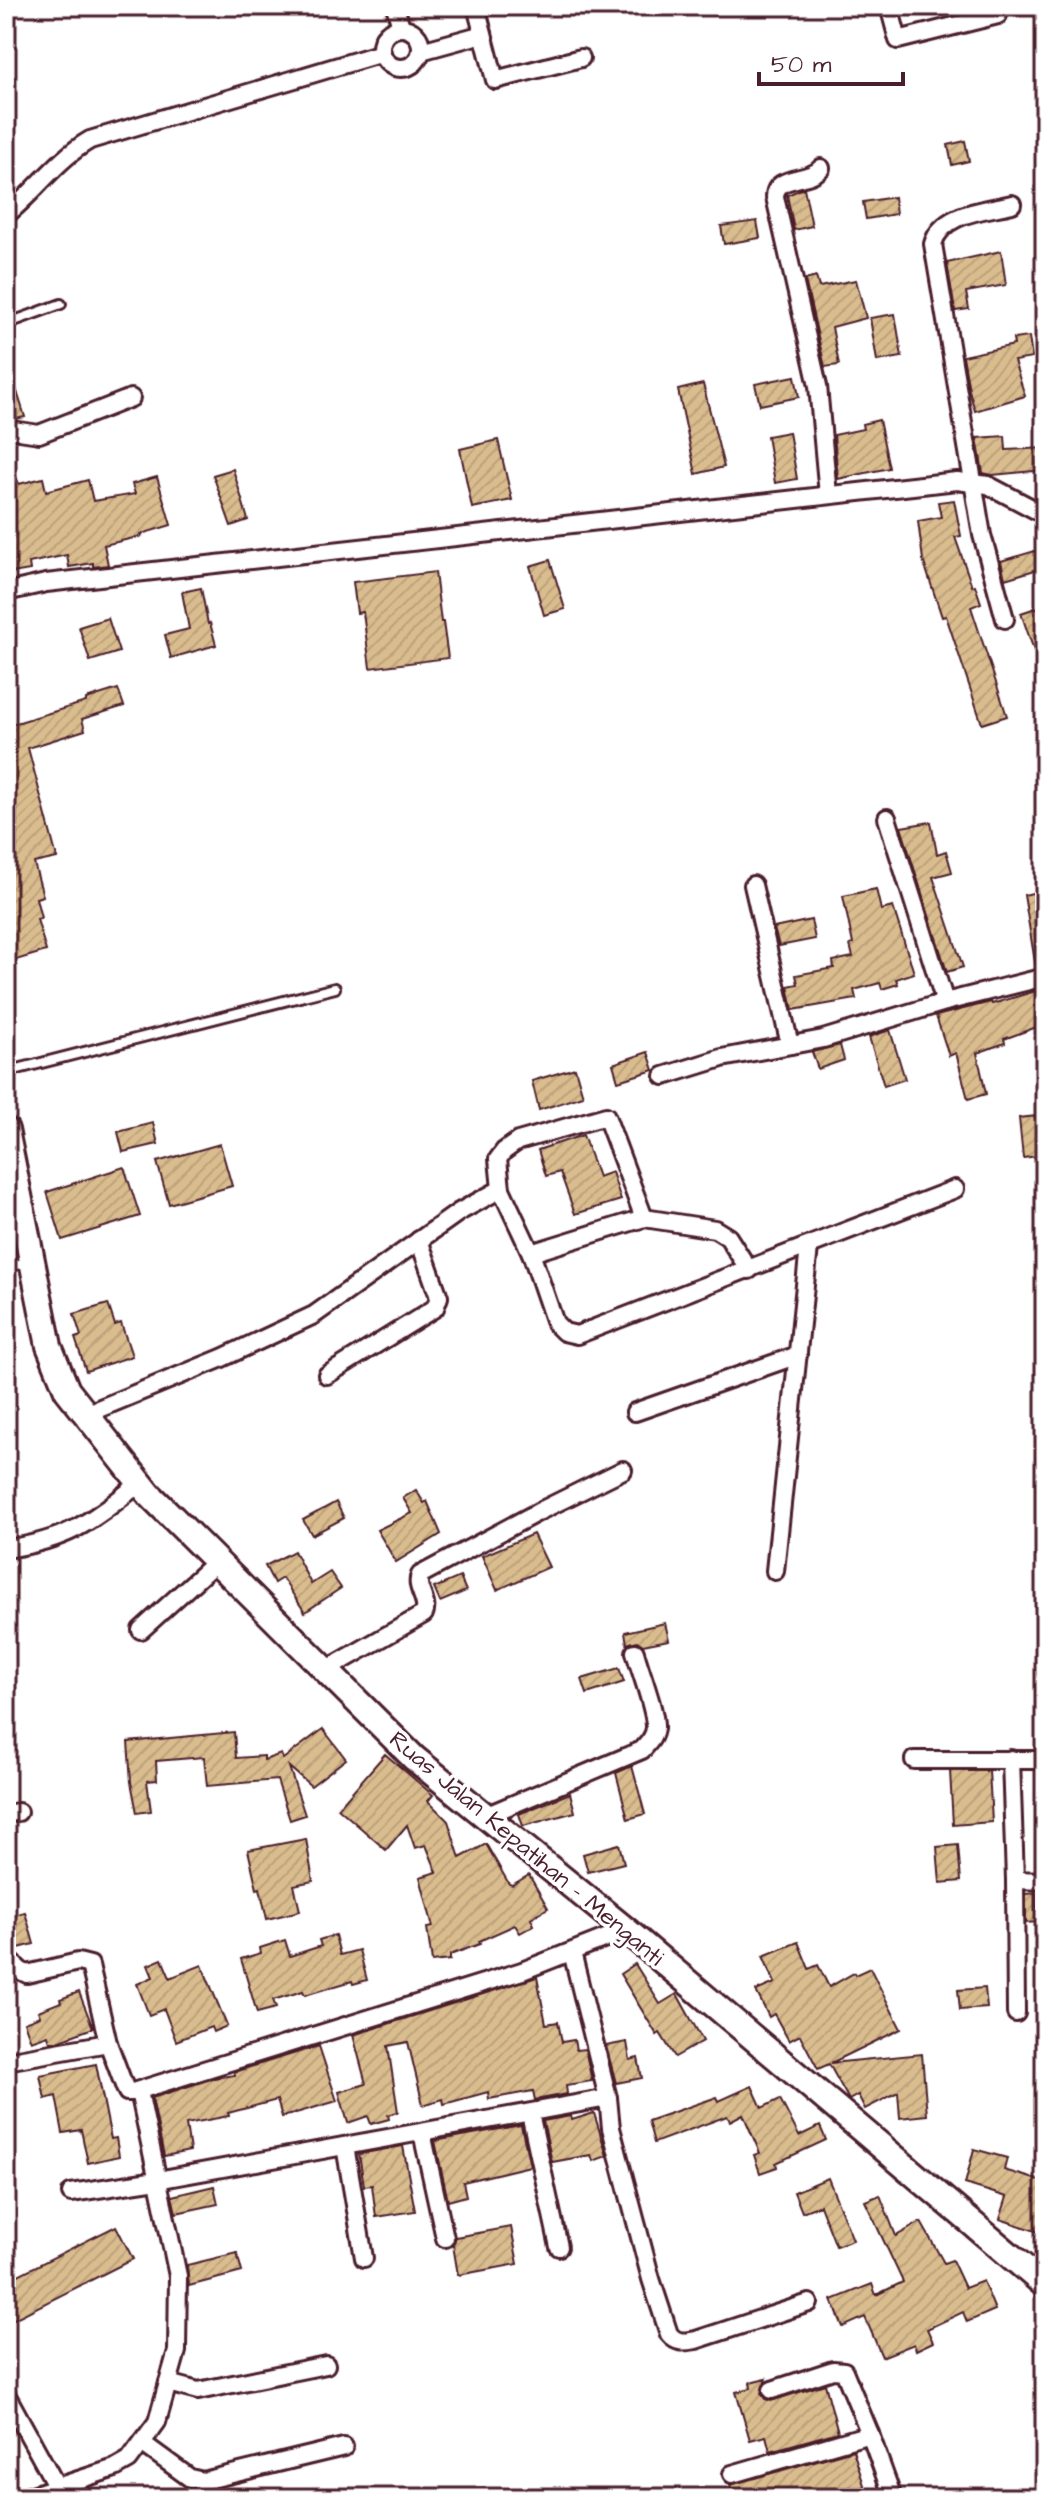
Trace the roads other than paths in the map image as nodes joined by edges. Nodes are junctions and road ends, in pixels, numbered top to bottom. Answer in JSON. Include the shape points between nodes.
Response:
{"nodes":[{"id":1,"x":395,"y":6,"type":"edge"},
{"id":2,"x":476,"y":6,"type":"edge"},
{"id":3,"x":889,"y":6,"type":"edge"},
{"id":4,"x":998,"y":15,"type":"dead end"},
{"id":5,"x":401,"y":27,"type":"junction"},
{"id":6,"x":483,"y":34,"type":"junction"},
{"id":7,"x":421,"y":51,"type":"junction"},
{"id":8,"x":382,"y":53,"type":"junction"},
{"id":9,"x":581,"y":58,"type":"dead end"},
{"id":10,"x":821,"y":168,"type":"dead end"},
{"id":11,"x":23,"y":201,"type":"junction"},
{"id":12,"x":1012,"y":204,"type":"dead end"},
{"id":13,"x":6,"y":206,"type":"edge"},
{"id":14,"x":6,"y":215,"type":"edge"},
{"id":15,"x":61,"y":304,"type":"dead end"},
{"id":16,"x":6,"y":324,"type":"edge"},
{"id":17,"x":131,"y":398,"type":"dead end"},
{"id":18,"x":6,"y":432,"type":"edge"},
{"id":19,"x":972,"y":481,"type":"junction"},
{"id":20,"x":828,"y":495,"type":"junction"},
{"id":21,"x":1045,"y":515,"type":"edge"},
{"id":22,"x":6,"y":592,"type":"edge"},
{"id":23,"x":1005,"y":619,"type":"dead end"},
{"id":24,"x":887,"y":818,"type":"dead end"},
{"id":25,"x":753,"y":885,"type":"dead end"},
{"id":26,"x":1045,"y":977,"type":"edge"},
{"id":27,"x":335,"y":988,"type":"dead end"},
{"id":28,"x":945,"y":1002,"type":"junction"},
{"id":29,"x":790,"y":1045,"type":"junction"},
{"id":30,"x":6,"y":1072,"type":"edge"},
{"id":31,"x":664,"y":1076,"type":"dead end"},
{"id":32,"x":7,"y":1138,"type":"edge"},
{"id":33,"x":501,"y":1189,"type":"junction"},
{"id":34,"x":955,"y":1189,"type":"dead end"},
{"id":35,"x":644,"y":1218,"type":"junction"},
{"id":36,"x":419,"y":1240,"type":"junction"},
{"id":37,"x":809,"y":1247,"type":"junction"},
{"id":38,"x":531,"y":1253,"type":"junction"},
{"id":39,"x":32,"y":1261,"type":"junction"},
{"id":40,"x":6,"y":1267,"type":"edge"},
{"id":41,"x":749,"y":1270,"type":"junction"},
{"id":42,"x":798,"y":1355,"type":"junction"},
{"id":43,"x":327,"y":1375,"type":"dead end"},
{"id":44,"x":635,"y":1412,"type":"dead end"},
{"id":45,"x":86,"y":1414,"type":"junction"},
{"id":46,"x":623,"y":1470,"type":"dead end"},
{"id":47,"x":140,"y":1483,"type":"junction"},
{"id":48,"x":6,"y":1549,"type":"edge"},
{"id":49,"x":217,"y":1561,"type":"junction"},
{"id":50,"x":775,"y":1571,"type":"dead end"},
{"id":51,"x":141,"y":1630,"type":"dead end"},
{"id":52,"x":635,"y":1652,"type":"dead end"},
{"id":53,"x":326,"y":1670,"type":"junction"},
{"id":54,"x":1011,"y":1759,"type":"junction"},
{"id":55,"x":914,"y":1760,"type":"dead end"},
{"id":56,"x":1045,"y":1760,"type":"edge"},
{"id":57,"x":485,"y":1816,"type":"junction"},
{"id":58,"x":1015,"y":1880,"type":"junction"},
{"id":59,"x":1045,"y":1881,"type":"edge"},
{"id":60,"x":626,"y":1930,"type":"junction"},
{"id":61,"x":6,"y":1951,"type":"edge"},
{"id":62,"x":572,"y":1952,"type":"junction"},
{"id":63,"x":6,"y":1958,"type":"edge"},
{"id":64,"x":1016,"y":2013,"type":"dead end"},
{"id":65,"x":108,"y":2043,"type":"junction"},
{"id":66,"x":6,"y":2061,"type":"edge"},
{"id":67,"x":139,"y":2091,"type":"junction"},
{"id":68,"x":608,"y":2098,"type":"junction"},
{"id":69,"x":530,"y":2113,"type":"junction"},
{"id":70,"x":422,"y":2133,"type":"junction"},
{"id":71,"x":345,"y":2146,"type":"junction"},
{"id":72,"x":157,"y":2180,"type":"junction"},
{"id":73,"x":71,"y":2193,"type":"dead end"},
{"id":74,"x":445,"y":2238,"type":"dead end"},
{"id":75,"x":559,"y":2247,"type":"dead end"},
{"id":76,"x":364,"y":2258,"type":"dead end"},
{"id":77,"x":1045,"y":2285,"type":"edge"},
{"id":78,"x":809,"y":2303,"type":"dead end"},
{"id":79,"x":326,"y":2365,"type":"dead end"},
{"id":80,"x":168,"y":2383,"type":"junction"},
{"id":81,"x":772,"y":2390,"type":"dead end"},
{"id":82,"x":6,"y":2394,"type":"edge"},
{"id":83,"x":870,"y":2434,"type":"junction"},
{"id":84,"x":142,"y":2443,"type":"junction"},
{"id":85,"x":344,"y":2447,"type":"dead end"},
{"id":86,"x":732,"y":2474,"type":"dead end"},
{"id":87,"x":58,"y":2492,"type":"edge"},
{"id":88,"x":23,"y":2498,"type":"edge"},
{"id":89,"x":893,"y":2498,"type":"edge"}],
"edges":[{"from":1,"to":5,"type":"street"},
{"from":2,"to":6,"type":"street"},
{"from":3,"to":4,"type":"street","via":[[898,40]]},
{"from":5,"to":7,"type":"street","via":[[417,34]]},
{"from":5,"to":8,"type":"street","via":[[385,36]]},
{"from":6,"to":7,"type":"street"},
{"from":6,"to":9,"type":"street","via":[[495,80]]},
{"from":7,"to":8,"type":"street","via":[[402,68]]},
{"from":8,"to":11,"type":"street","via":[[90,140],[62,160]]},
{"from":10,"to":20,"type":"street","via":[[814,175],[781,183],[775,197],[818,386]]},
{"from":11,"to":13,"type":"street"},
{"from":11,"to":14,"type":"street"},
{"from":12,"to":19,"type":"street","via":[[950,221],[937,231],[933,244]]},
{"from":15,"to":16,"type":"lane"},
{"from":17,"to":18,"type":"street","via":[[39,434]]},
{"from":19,"to":20,"type":"street"},
{"from":19,"to":21,"type":"street"},
{"from":19,"to":23,"type":"street"},
{"from":20,"to":22,"type":"street","via":[[46,583]]},
{"from":24,"to":28,"type":"street"},
{"from":25,"to":29,"type":"street"},
{"from":26,"to":28,"type":"street"},
{"from":27,"to":30,"type":"lane"},
{"from":28,"to":29,"type":"street"},
{"from":29,"to":31,"type":"street"},
{"from":32,"to":39,"type":"main road","name":"Ruas Jalan Kepatihan - Menganti"},
{"from":33,"to":35,"type":"street","via":[[498,1159],[518,1141],[606,1116]]},
{"from":33,"to":36,"type":"street"},
{"from":33,"to":38,"type":"street"},
{"from":34,"to":37,"type":"street"},
{"from":35,"to":38,"type":"street"},
{"from":35,"to":41,"type":"street","via":[[715,1229],[728,1237]]},
{"from":36,"to":43,"type":"street","via":[[439,1297],[435,1308]]},
{"from":36,"to":45,"type":"street","via":[[314,1315]]},
{"from":37,"to":41,"type":"street"},
{"from":37,"to":42,"type":"street"},
{"from":38,"to":41,"type":"street","via":[[555,1323],[577,1335]]},
{"from":39,"to":40,"type":"lane"},
{"from":39,"to":45,"type":"main road","name":"Ruas Jalan Kepatihan - Menganti","via":[[56,1368]]},
{"from":42,"to":44,"type":"street"},
{"from":42,"to":50,"type":"street"},
{"from":45,"to":47,"type":"main road","name":"Ruas Jalan Kepatihan - Menganti"},
{"from":46,"to":53,"type":"street","via":[[420,1575],[424,1614]]},
{"from":47,"to":48,"type":"street","via":[[87,1524],[44,1542]]},
{"from":47,"to":49,"type":"main road","name":"Ruas Jalan Kepatihan - Menganti"},
{"from":49,"to":51,"type":"street"},
{"from":49,"to":53,"type":"main road","name":"Ruas Jalan Kepatihan - Menganti"},
{"from":52,"to":57,"type":"street","via":[[655,1727],[642,1750]]},
{"from":53,"to":57,"type":"main road","name":"Ruas Jalan Kepatihan - Menganti","via":[[414,1758]]},
{"from":54,"to":55,"type":"street"},
{"from":54,"to":56,"type":"street"},
{"from":54,"to":58,"type":"street"},
{"from":57,"to":60,"type":"main road","name":"Ruas Jalan Kepatihan - Menganti"},
{"from":58,"to":59,"type":"street"},
{"from":58,"to":64,"type":"street"},
{"from":60,"to":62,"type":"street"},
{"from":60,"to":77,"type":"main road","name":"Ruas Jalan Kepatihan - Menganti"},
{"from":61,"to":63,"type":"street"},
{"from":62,"to":67,"type":"street"},
{"from":62,"to":68,"type":"street"},
{"from":63,"to":65,"type":"street","via":[[27,1974],[78,1962],[90,1965]]},
{"from":65,"to":66,"type":"street"},
{"from":65,"to":67,"type":"street","via":[[127,2092]]},
{"from":67,"to":72,"type":"street"},
{"from":68,"to":69,"type":"street"},
{"from":68,"to":78,"type":"street","via":[[611,2128],[651,2279],[674,2340],[696,2340]]},
{"from":69,"to":70,"type":"street"},
{"from":69,"to":75,"type":"street"},
{"from":70,"to":71,"type":"street"},
{"from":70,"to":74,"type":"street"},
{"from":71,"to":72,"type":"street"},
{"from":71,"to":76,"type":"street"},
{"from":72,"to":73,"type":"street"},
{"from":72,"to":80,"type":"street","via":[[178,2276],[177,2351]]},
{"from":79,"to":80,"type":"street","via":[[198,2391]]},
{"from":80,"to":84,"type":"street","via":[[157,2422]]},
{"from":81,"to":83,"type":"street","via":[[844,2371]]},
{"from":82,"to":87,"type":"street"},
{"from":83,"to":86,"type":"street"},
{"from":83,"to":89,"type":"street"},
{"from":84,"to":85,"type":"street","via":[[190,2478],[203,2481]]},
{"from":84,"to":87,"type":"street","via":[[129,2460]]},
{"from":87,"to":88,"type":"street"}]}
